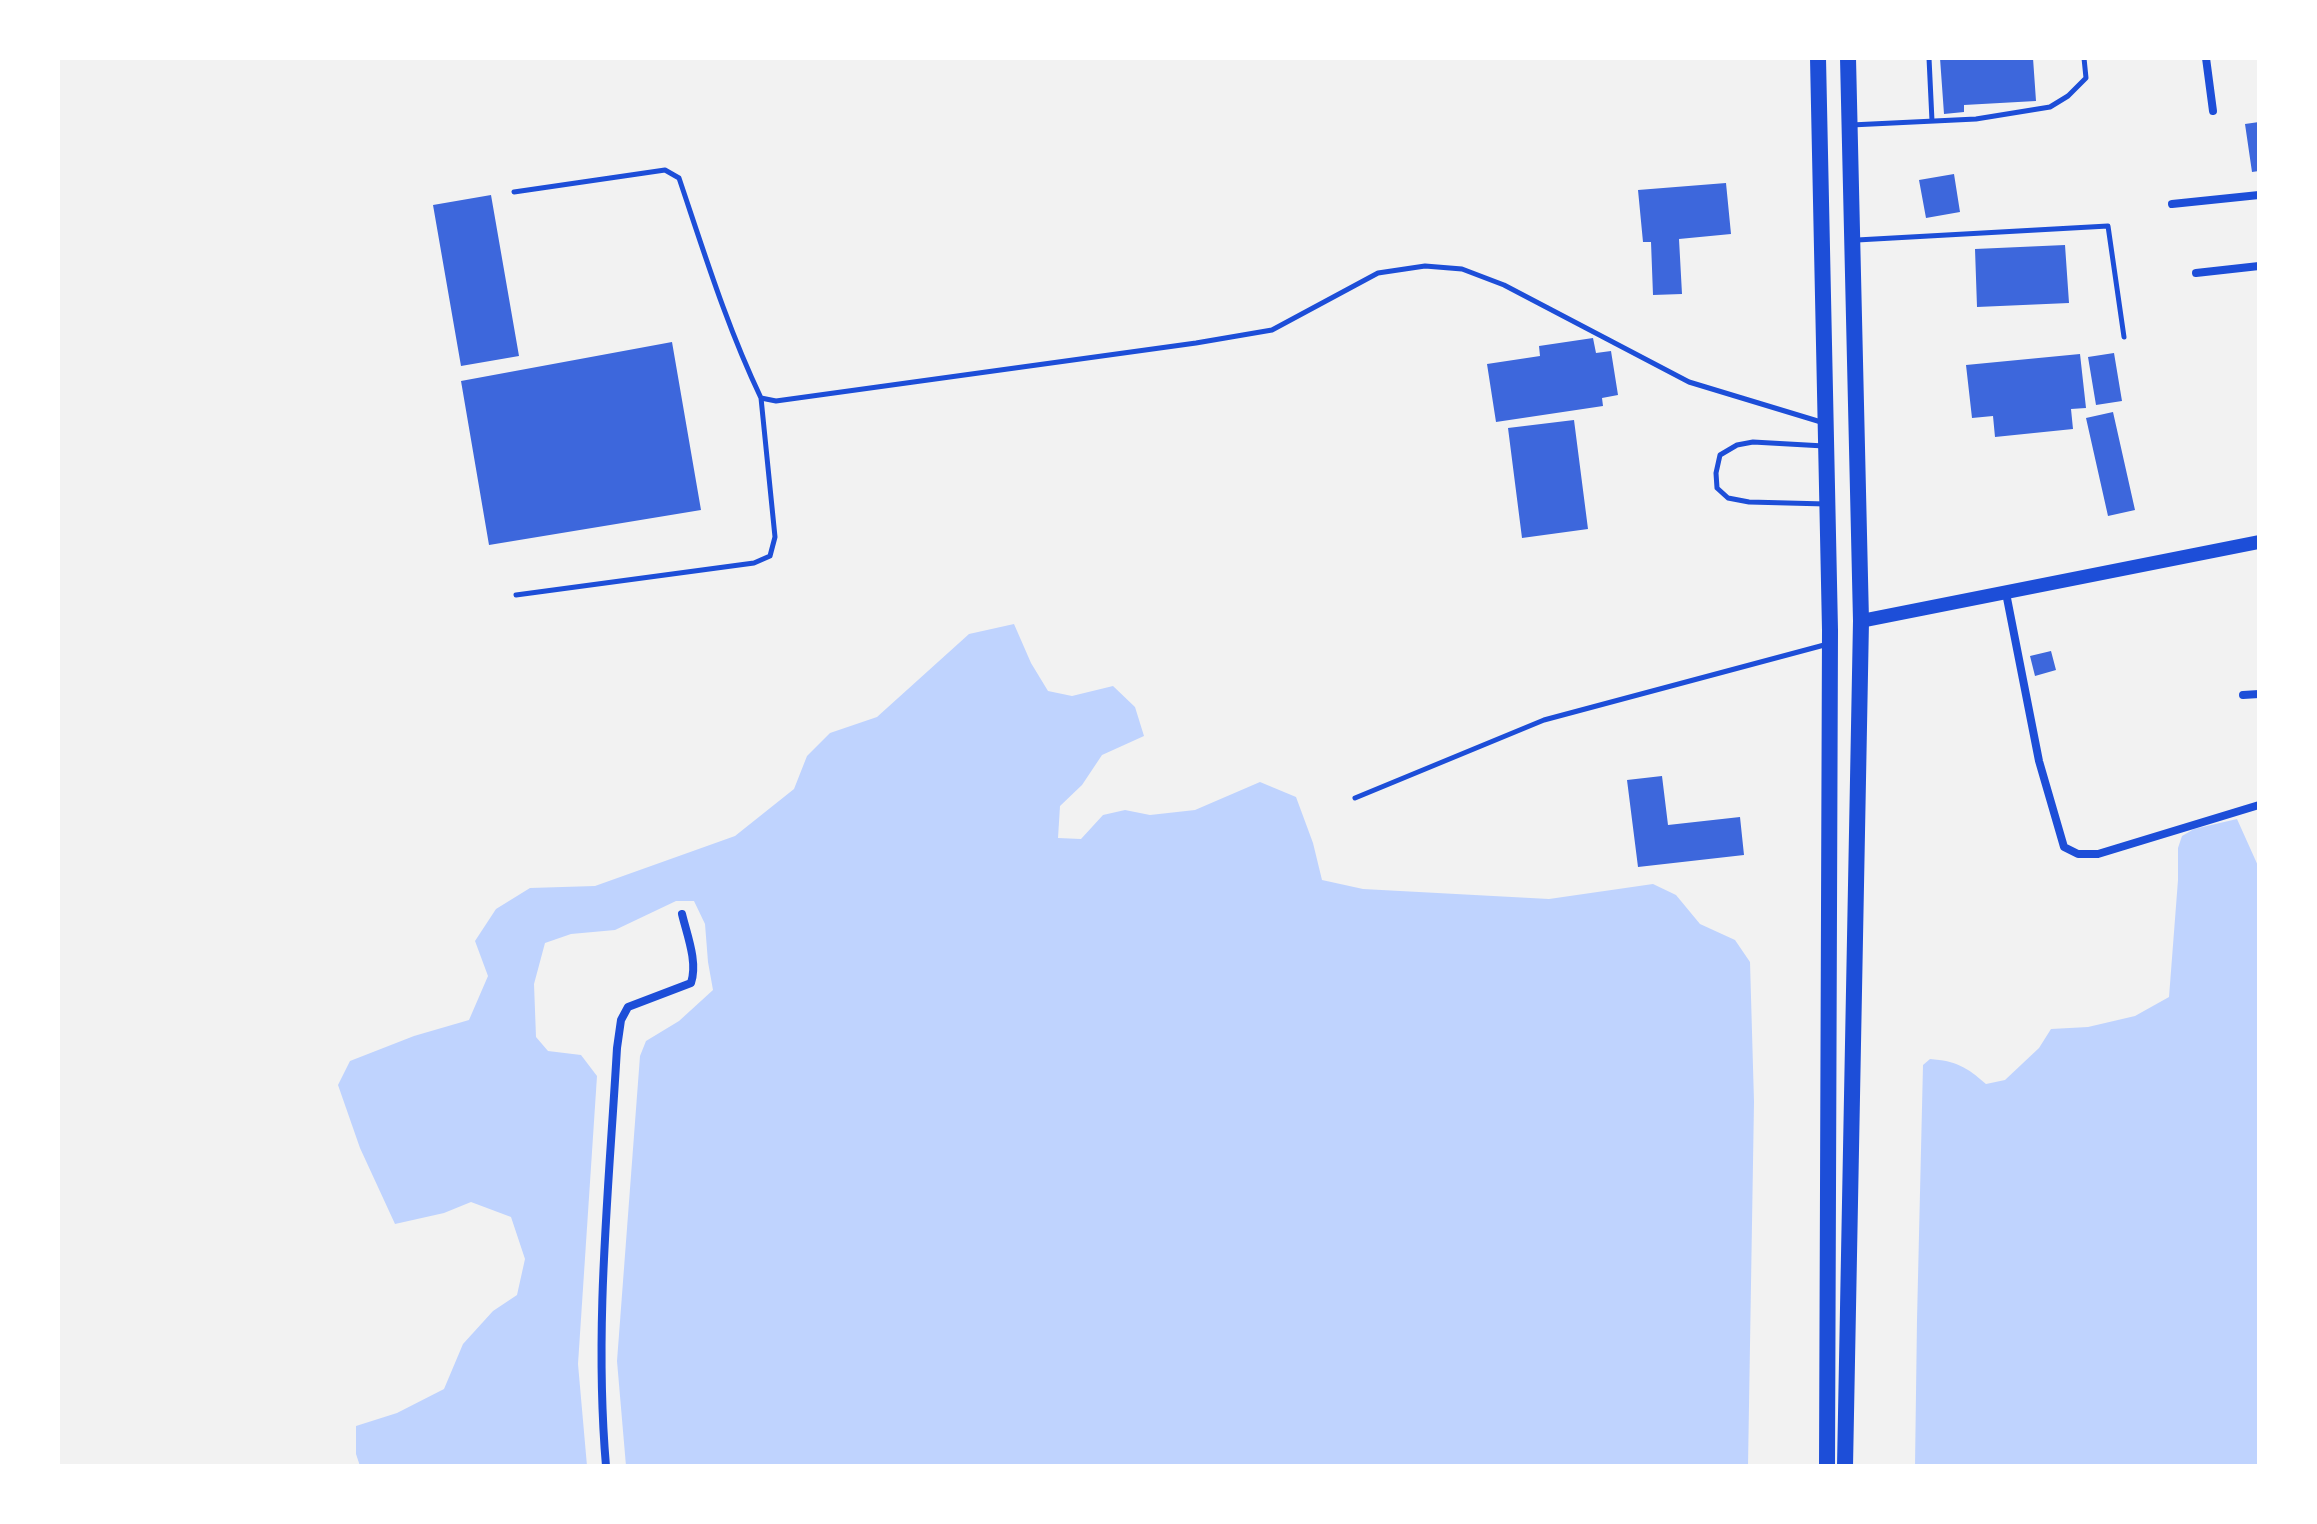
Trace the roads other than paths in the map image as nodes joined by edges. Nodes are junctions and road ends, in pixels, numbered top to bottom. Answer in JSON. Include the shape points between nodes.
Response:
{"nodes":[{"id":1,"x":1818,"y":58,"type":"edge"},
{"id":2,"x":1848,"y":58,"type":"edge"},
{"id":3,"x":1929,"y":58,"type":"edge"},
{"id":4,"x":2084,"y":58,"type":"edge"},
{"id":5,"x":2206,"y":58,"type":"edge"},
{"id":6,"x":2213,"y":111,"type":"dead end"},
{"id":7,"x":1932,"y":121,"type":"junction"},
{"id":8,"x":1851,"y":125,"type":"junction"},
{"id":9,"x":514,"y":192,"type":"dead end"},
{"id":10,"x":2259,"y":195,"type":"edge"},
{"id":11,"x":2172,"y":204,"type":"dead end"},
{"id":12,"x":1853,"y":240,"type":"junction"},
{"id":13,"x":2259,"y":266,"type":"edge"},
{"id":14,"x":2196,"y":273,"type":"dead end"},
{"id":15,"x":2124,"y":337,"type":"dead end"},
{"id":16,"x":761,"y":398,"type":"junction"},
{"id":17,"x":1826,"y":424,"type":"junction"},
{"id":18,"x":1826,"y":446,"type":"junction"},
{"id":19,"x":1827,"y":504,"type":"junction"},
{"id":20,"x":2259,"y":542,"type":"edge"},
{"id":21,"x":2006,"y":593,"type":"junction"},
{"id":22,"x":516,"y":595,"type":"dead end"},
{"id":23,"x":1861,"y":621,"type":"junction"},
{"id":24,"x":1830,"y":643,"type":"junction"},
{"id":25,"x":2259,"y":694,"type":"edge"},
{"id":26,"x":2243,"y":695,"type":"dead end"},
{"id":27,"x":1355,"y":798,"type":"dead end"},
{"id":28,"x":2259,"y":805,"type":"edge"},
{"id":29,"x":682,"y":914,"type":"dead end"},
{"id":30,"x":606,"y":1466,"type":"edge"},
{"id":31,"x":1827,"y":1466,"type":"edge"},
{"id":32,"x":1845,"y":1466,"type":"edge"}],
"edges":[{"from":1,"to":17,"type":"main road"},
{"from":2,"to":8,"type":"main road"},
{"from":3,"to":7,"type":"lane"},
{"from":4,"to":7,"type":"lane","via":[[2086,78],[2050,107]]},
{"from":5,"to":6,"type":"street"},
{"from":7,"to":8,"type":"lane"},
{"from":8,"to":12,"type":"main road"},
{"from":9,"to":16,"type":"lane","via":[[665,170],[679,178]]},
{"from":10,"to":11,"type":"street"},
{"from":12,"to":15,"type":"lane","via":[[2108,226]]},
{"from":12,"to":23,"type":"main road"},
{"from":13,"to":14,"type":"street"},
{"from":16,"to":17,"type":"lane","via":[[791,400],[1272,330],[1378,273],[1425,266],[1462,269],[1504,285],[1689,382]]},
{"from":16,"to":22,"type":"lane","via":[[775,537],[770,556],[754,563]]},
{"from":17,"to":18,"type":"main road"},
{"from":18,"to":19,"type":"main road"},
{"from":18,"to":19,"type":"lane","via":[[1737,445],[1720,455],[1716,473],[1717,488],[1728,498]]},
{"from":19,"to":24,"type":"main road"},
{"from":20,"to":21,"type":"street"},
{"from":21,"to":23,"type":"street"},
{"from":21,"to":28,"type":"street","via":[[2039,761],[2064,847],[2078,854],[2098,854]]},
{"from":23,"to":32,"type":"main road"},
{"from":24,"to":27,"type":"lane","via":[[1544,720]]},
{"from":24,"to":31,"type":"main road"},
{"from":25,"to":26,"type":"street"},
{"from":29,"to":30,"type":"street","via":[[691,983],[628,1007],[617,1048],[602,1286]]}]}
